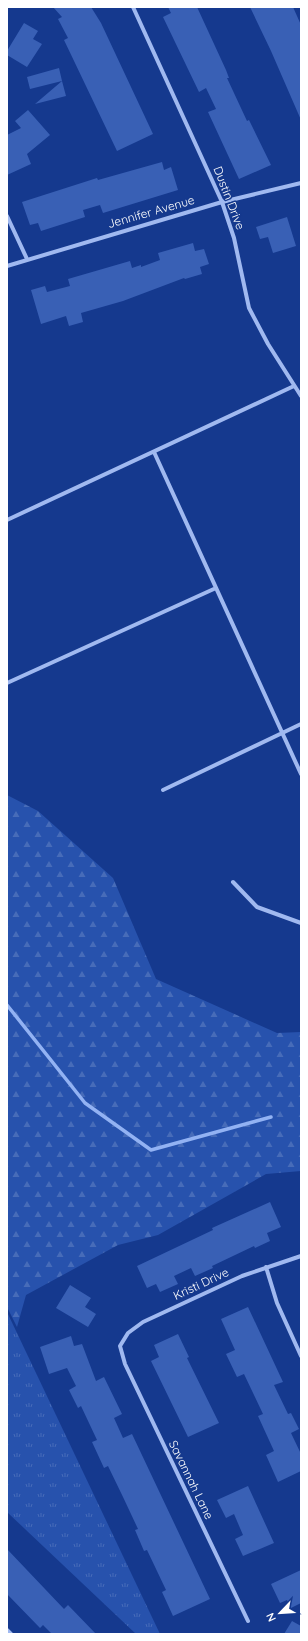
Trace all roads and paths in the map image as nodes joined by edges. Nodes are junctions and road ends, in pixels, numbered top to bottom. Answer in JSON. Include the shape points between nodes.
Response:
{"nodes":[{"id":1,"x":134,"y":7,"type":"edge"},
{"id":2,"x":301,"y":182,"type":"edge"},
{"id":3,"x":222,"y":202,"type":"junction"},
{"id":4,"x":7,"y":216,"type":"edge"},
{"id":5,"x":27,"y":259,"type":"junction"},
{"id":6,"x":7,"y":266,"type":"edge"},
{"id":7,"x":294,"y":386,"type":"junction"},
{"id":8,"x":301,"y":396,"type":"edge"},
{"id":9,"x":154,"y":452,"type":"junction"},
{"id":10,"x":7,"y":520,"type":"edge"},
{"id":11,"x":216,"y":588,"type":"junction"},
{"id":12,"x":7,"y":683,"type":"edge"},
{"id":13,"x":301,"y":724,"type":"edge"},
{"id":14,"x":282,"y":733,"type":"junction"},
{"id":15,"x":301,"y":774,"type":"edge"},
{"id":16,"x":163,"y":790,"type":"dead end"},
{"id":17,"x":233,"y":882,"type":"dead end"},
{"id":18,"x":301,"y":923,"type":"edge"},
{"id":19,"x":301,"y":1256,"type":"edge"},
{"id":20,"x":266,"y":1267,"type":"junction"},
{"id":21,"x":120,"y":1346,"type":"joint"},
{"id":22,"x":301,"y":1356,"type":"edge"},
{"id":23,"x":248,"y":1621,"type":"dead end"},
{"id":24,"x":7,"y":1630,"type":"edge"},
{"id":25,"x":11,"y":1634,"type":"edge"}],
"edges":[{"from":1,"to":3,"type":"street","name":"Dustin Drive"},
{"from":2,"to":3,"type":"street","name":"Jennifer Avenue"},
{"from":3,"to":5,"type":"street","name":"Jennifer Avenue"},
{"from":3,"to":7,"type":"street","name":"Dustin Drive","via":[[234,238],[249,308]]},
{"from":4,"to":5,"type":"street"},
{"from":5,"to":6,"type":"street","name":"Jennifer Avenue"},
{"from":7,"to":8,"type":"street","name":"Dustin Drive"},
{"from":7,"to":9,"type":"street"},
{"from":9,"to":10,"type":"street"},
{"from":9,"to":11,"type":"street"},
{"from":11,"to":12,"type":"street"},
{"from":11,"to":14,"type":"street"},
{"from":13,"to":14,"type":"street"},
{"from":14,"to":15,"type":"street"},
{"from":14,"to":16,"type":"street"},
{"from":17,"to":18,"type":"street","via":[[256,907]]},
{"from":19,"to":20,"type":"street","name":"Kristi Drive"},
{"from":20,"to":21,"type":"street","name":"Kristi Drive","via":[[143,1322],[128,1333]]},
{"from":20,"to":22,"type":"street","via":[[277,1304]]},
{"from":21,"to":23,"type":"street","name":"Savannah Lane","via":[[125,1364]]},
{"from":24,"to":25,"type":"street"}]}
